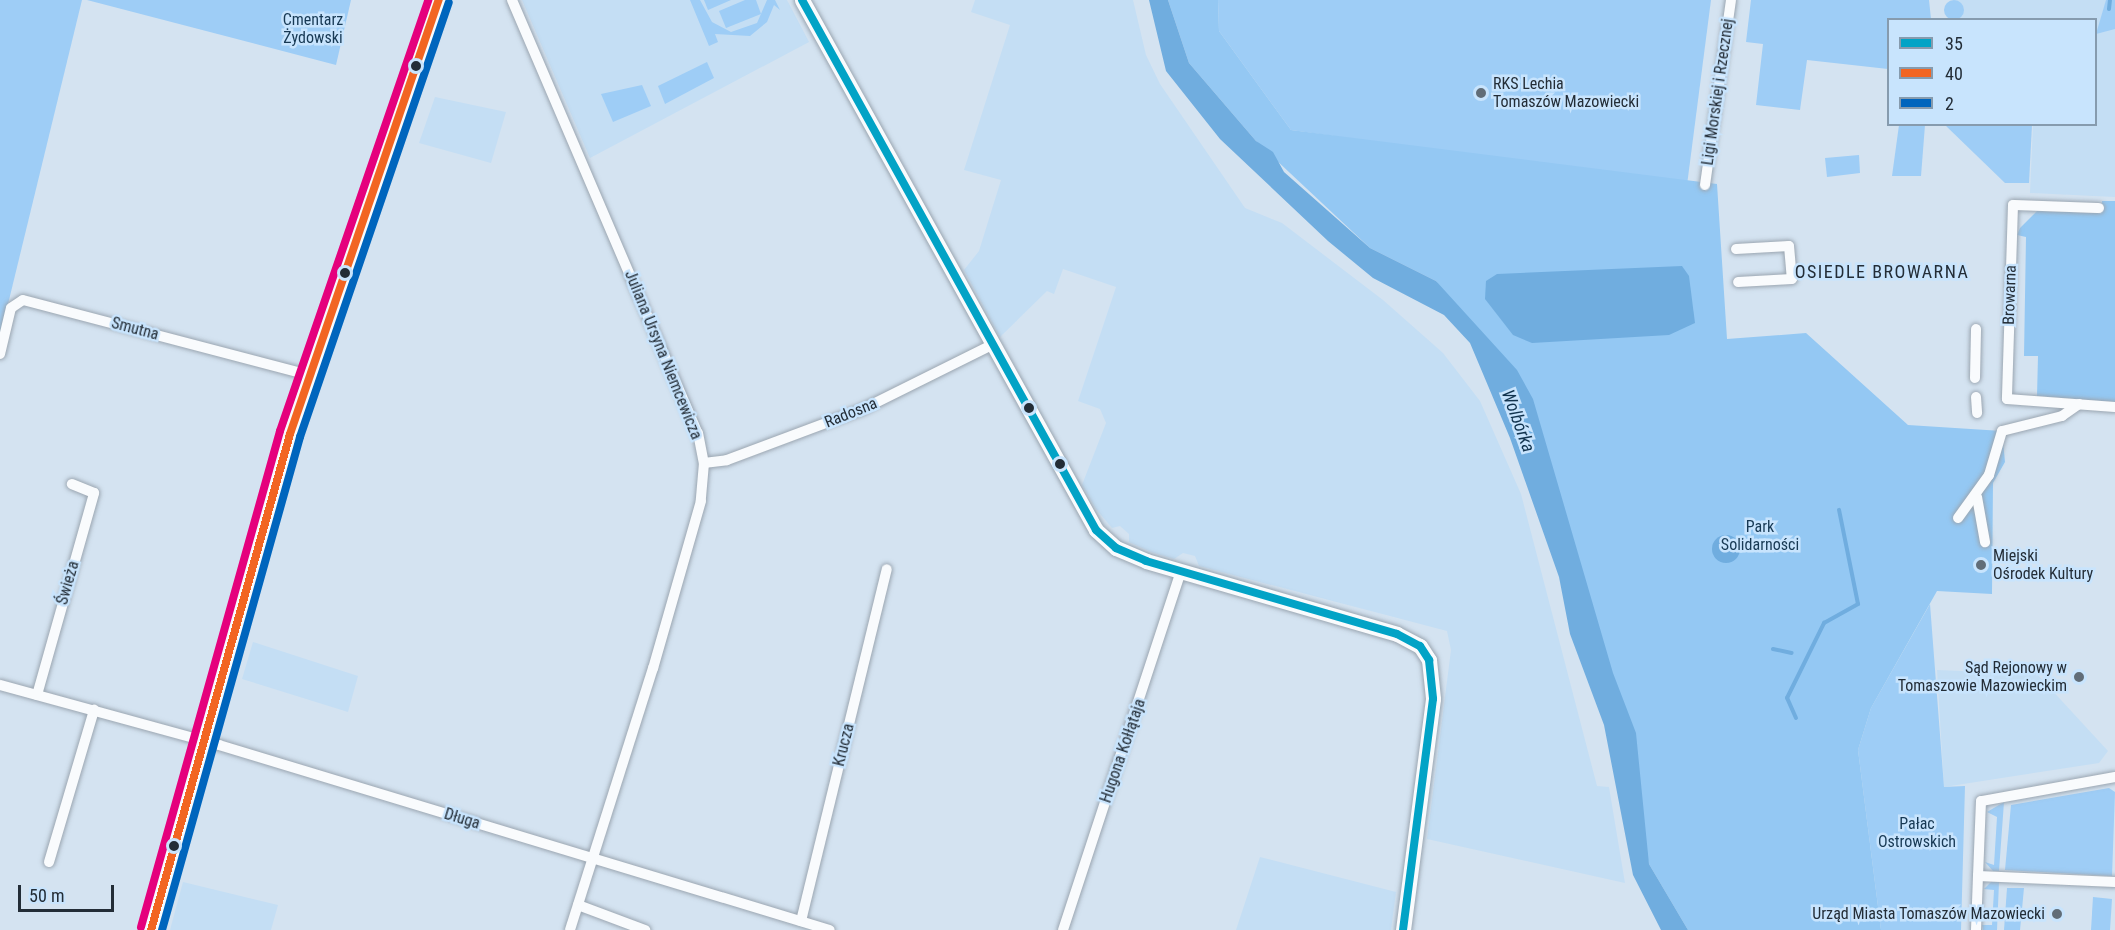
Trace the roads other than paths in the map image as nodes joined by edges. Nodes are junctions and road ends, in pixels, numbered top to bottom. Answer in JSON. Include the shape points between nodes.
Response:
{"nodes":[{"id":1,"x":439,"y":0,"type":"edge"},
{"id":2,"x":512,"y":0,"type":"edge"},
{"id":3,"x":802,"y":0,"type":"edge"},
{"id":4,"x":1731,"y":0,"type":"edge"},
{"id":5,"x":1705,"y":185,"type":"dead end"},
{"id":6,"x":2099,"y":208,"type":"dead end"},
{"id":7,"x":1736,"y":249,"type":"dead end"},
{"id":8,"x":1738,"y":282,"type":"dead end"},
{"id":9,"x":1976,"y":329,"type":"dead end"},
{"id":10,"x":992,"y":345,"type":"junction"},
{"id":11,"x":0,"y":354,"type":"edge"},
{"id":12,"x":309,"y":375,"type":"junction"},
{"id":13,"x":1975,"y":378,"type":"dead end"},
{"id":14,"x":1976,"y":397,"type":"dead end"},
{"id":15,"x":2079,"y":404,"type":"junction"},
{"id":16,"x":2115,"y":407,"type":"edge"},
{"id":17,"x":1977,"y":413,"type":"dead end"},
{"id":18,"x":704,"y":463,"type":"junction"},
{"id":19,"x":72,"y":484,"type":"dead end"},
{"id":20,"x":1977,"y":497,"type":"junction"},
{"id":21,"x":1958,"y":518,"type":"dead end"},
{"id":22,"x":1985,"y":542,"type":"dead end"},
{"id":23,"x":886,"y":568,"type":"dead end"},
{"id":24,"x":1181,"y":571,"type":"junction"},
{"id":25,"x":0,"y":685,"type":"edge"},
{"id":26,"x":37,"y":695,"type":"junction"},
{"id":27,"x":94,"y":710,"type":"junction"},
{"id":28,"x":203,"y":741,"type":"junction"},
{"id":29,"x":2115,"y":777,"type":"edge"},
{"id":30,"x":593,"y":859,"type":"junction"},
{"id":31,"x":49,"y":862,"type":"dead end"},
{"id":32,"x":1978,"y":876,"type":"junction"},
{"id":33,"x":2115,"y":882,"type":"edge"},
{"id":34,"x":578,"y":905,"type":"junction"},
{"id":35,"x":801,"y":921,"type":"junction"},
{"id":36,"x":151,"y":930,"type":"edge"},
{"id":37,"x":570,"y":930,"type":"edge"},
{"id":38,"x":645,"y":930,"type":"edge"},
{"id":39,"x":830,"y":930,"type":"edge"},
{"id":40,"x":1063,"y":930,"type":"edge"},
{"id":41,"x":1403,"y":930,"type":"edge"},
{"id":42,"x":1976,"y":930,"type":"edge"}],
"edges":[{"from":1,"to":12,"type":"street"},
{"from":2,"to":18,"type":"street","name":"Juliana Ursyna Niemcewicza","via":[[698,434]]},
{"from":3,"to":10,"type":"street"},
{"from":4,"to":5,"type":"street","name":"Ligi Morskiej i Rzecznej"},
{"from":6,"to":15,"type":"street","name":"Browarna","via":[[2013,205],[2007,399]]},
{"from":7,"to":8,"type":"street","via":[[1789,246],[1792,279]]},
{"from":9,"to":13,"type":"street","name":"Browarna"},
{"from":10,"to":18,"type":"street","name":"Radosna","via":[[861,410],[727,460]]},
{"from":10,"to":24,"type":"street","via":[[1096,530],[1130,555]]},
{"from":11,"to":12,"type":"street","name":"Smutna","via":[[11,308],[23,300]]},
{"from":12,"to":28,"type":"street"},
{"from":14,"to":17,"type":"street"},
{"from":15,"to":16,"type":"street","name":"Browarna"},
{"from":15,"to":20,"type":"street","via":[[2062,416],[2002,432]]},
{"from":18,"to":30,"type":"street","name":"Juliana Ursyna Niemcewicza","via":[[701,501]]},
{"from":19,"to":26,"type":"street","name":"Świeża","via":[[94,493]]},
{"from":20,"to":21,"type":"street"},
{"from":20,"to":22,"type":"street"},
{"from":23,"to":35,"type":"street","name":"Krucza"},
{"from":24,"to":40,"type":"street","name":"Hugona Kołłątaja"},
{"from":24,"to":41,"type":"street","via":[[1398,634],[1420,646],[1429,660],[1433,699]]},
{"from":25,"to":26,"type":"street","name":"Długa"},
{"from":26,"to":27,"type":"street","name":"Długa"},
{"from":27,"to":28,"type":"street","name":"Długa"},
{"from":27,"to":31,"type":"street"},
{"from":28,"to":30,"type":"street","name":"Długa"},
{"from":28,"to":36,"type":"street"},
{"from":29,"to":32,"type":"street","via":[[1981,801]]},
{"from":30,"to":34,"type":"street","name":"Juliana Ursyna Niemcewicza"},
{"from":30,"to":35,"type":"street","name":"Długa"},
{"from":32,"to":33,"type":"street"},
{"from":32,"to":42,"type":"street"},
{"from":34,"to":37,"type":"street","name":"Juliana Ursyna Niemcewicza"},
{"from":34,"to":38,"type":"street"},
{"from":35,"to":39,"type":"street","name":"Długa"}]}
